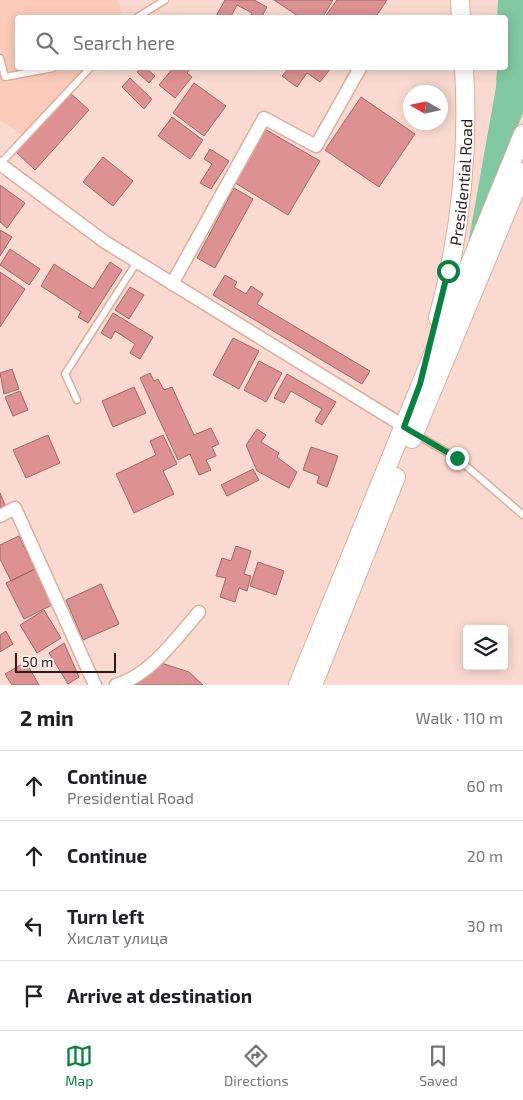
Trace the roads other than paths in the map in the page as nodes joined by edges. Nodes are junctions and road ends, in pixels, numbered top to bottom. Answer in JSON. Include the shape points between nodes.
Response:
{"nodes":[{"id":1,"x":164,"y":0,"type":"edge"},
{"id":2,"x":460,"y":0,"type":"edge"},
{"id":3,"x":141,"y":15,"type":"edge"},
{"id":4,"x":461,"y":15,"type":"edge"},
{"id":5,"x":0,"y":58,"type":"edge"},
{"id":6,"x":42,"y":70,"type":"edge"},
{"id":7,"x":88,"y":70,"type":"edge"},
{"id":8,"x":359,"y":70,"type":"edge"},
{"id":9,"x":464,"y":70,"type":"edge"},
{"id":10,"x":523,"y":134,"type":"edge"},
{"id":11,"x":0,"y":164,"type":"edge"},
{"id":12,"x":523,"y":172,"type":"edge"},
{"id":13,"x":137,"y":262,"type":"junction"},
{"id":14,"x":172,"y":284,"type":"junction"},
{"id":15,"x":420,"y":384,"type":"junction"},
{"id":16,"x":77,"y":400,"type":"dead end"},
{"id":17,"x":409,"y":430,"type":"junction"},
{"id":18,"x":523,"y":515,"type":"edge"},
{"id":19,"x":0,"y":516,"type":"edge"},
{"id":20,"x":199,"y":612,"type":"dead end"},
{"id":21,"x":124,"y":684,"type":"edge"},
{"id":22,"x":96,"y":685,"type":"edge"},
{"id":23,"x":298,"y":685,"type":"edge"},
{"id":24,"x":312,"y":685,"type":"edge"}],
"edges":[{"from":1,"to":3,"type":"lane"},
{"from":2,"to":4,"type":"main road"},
{"from":5,"to":6,"type":"lane","via":[[5,77]]},
{"from":7,"to":11,"type":"lane"},
{"from":8,"to":14,"type":"street","via":[[316,146],[264,118]]},
{"from":9,"to":15,"type":"main road","name":"Presidential Road","via":[[464,156],[460,195],[441,308]]},
{"from":10,"to":15,"type":"main road"},
{"from":11,"to":13,"type":"street"},
{"from":12,"to":17,"type":"main road"},
{"from":13,"to":14,"type":"street"},
{"from":13,"to":16,"type":"lane","via":[[65,374]]},
{"from":14,"to":17,"type":"street"},
{"from":15,"to":17,"type":"main road"},
{"from":17,"to":18,"type":"lane","via":[[457,458]]},
{"from":17,"to":23,"type":"main road"},
{"from":17,"to":24,"type":"main road"},
{"from":19,"to":22,"type":"street","via":[[16,508]]},
{"from":20,"to":21,"type":"street","via":[[162,654]]}]}
